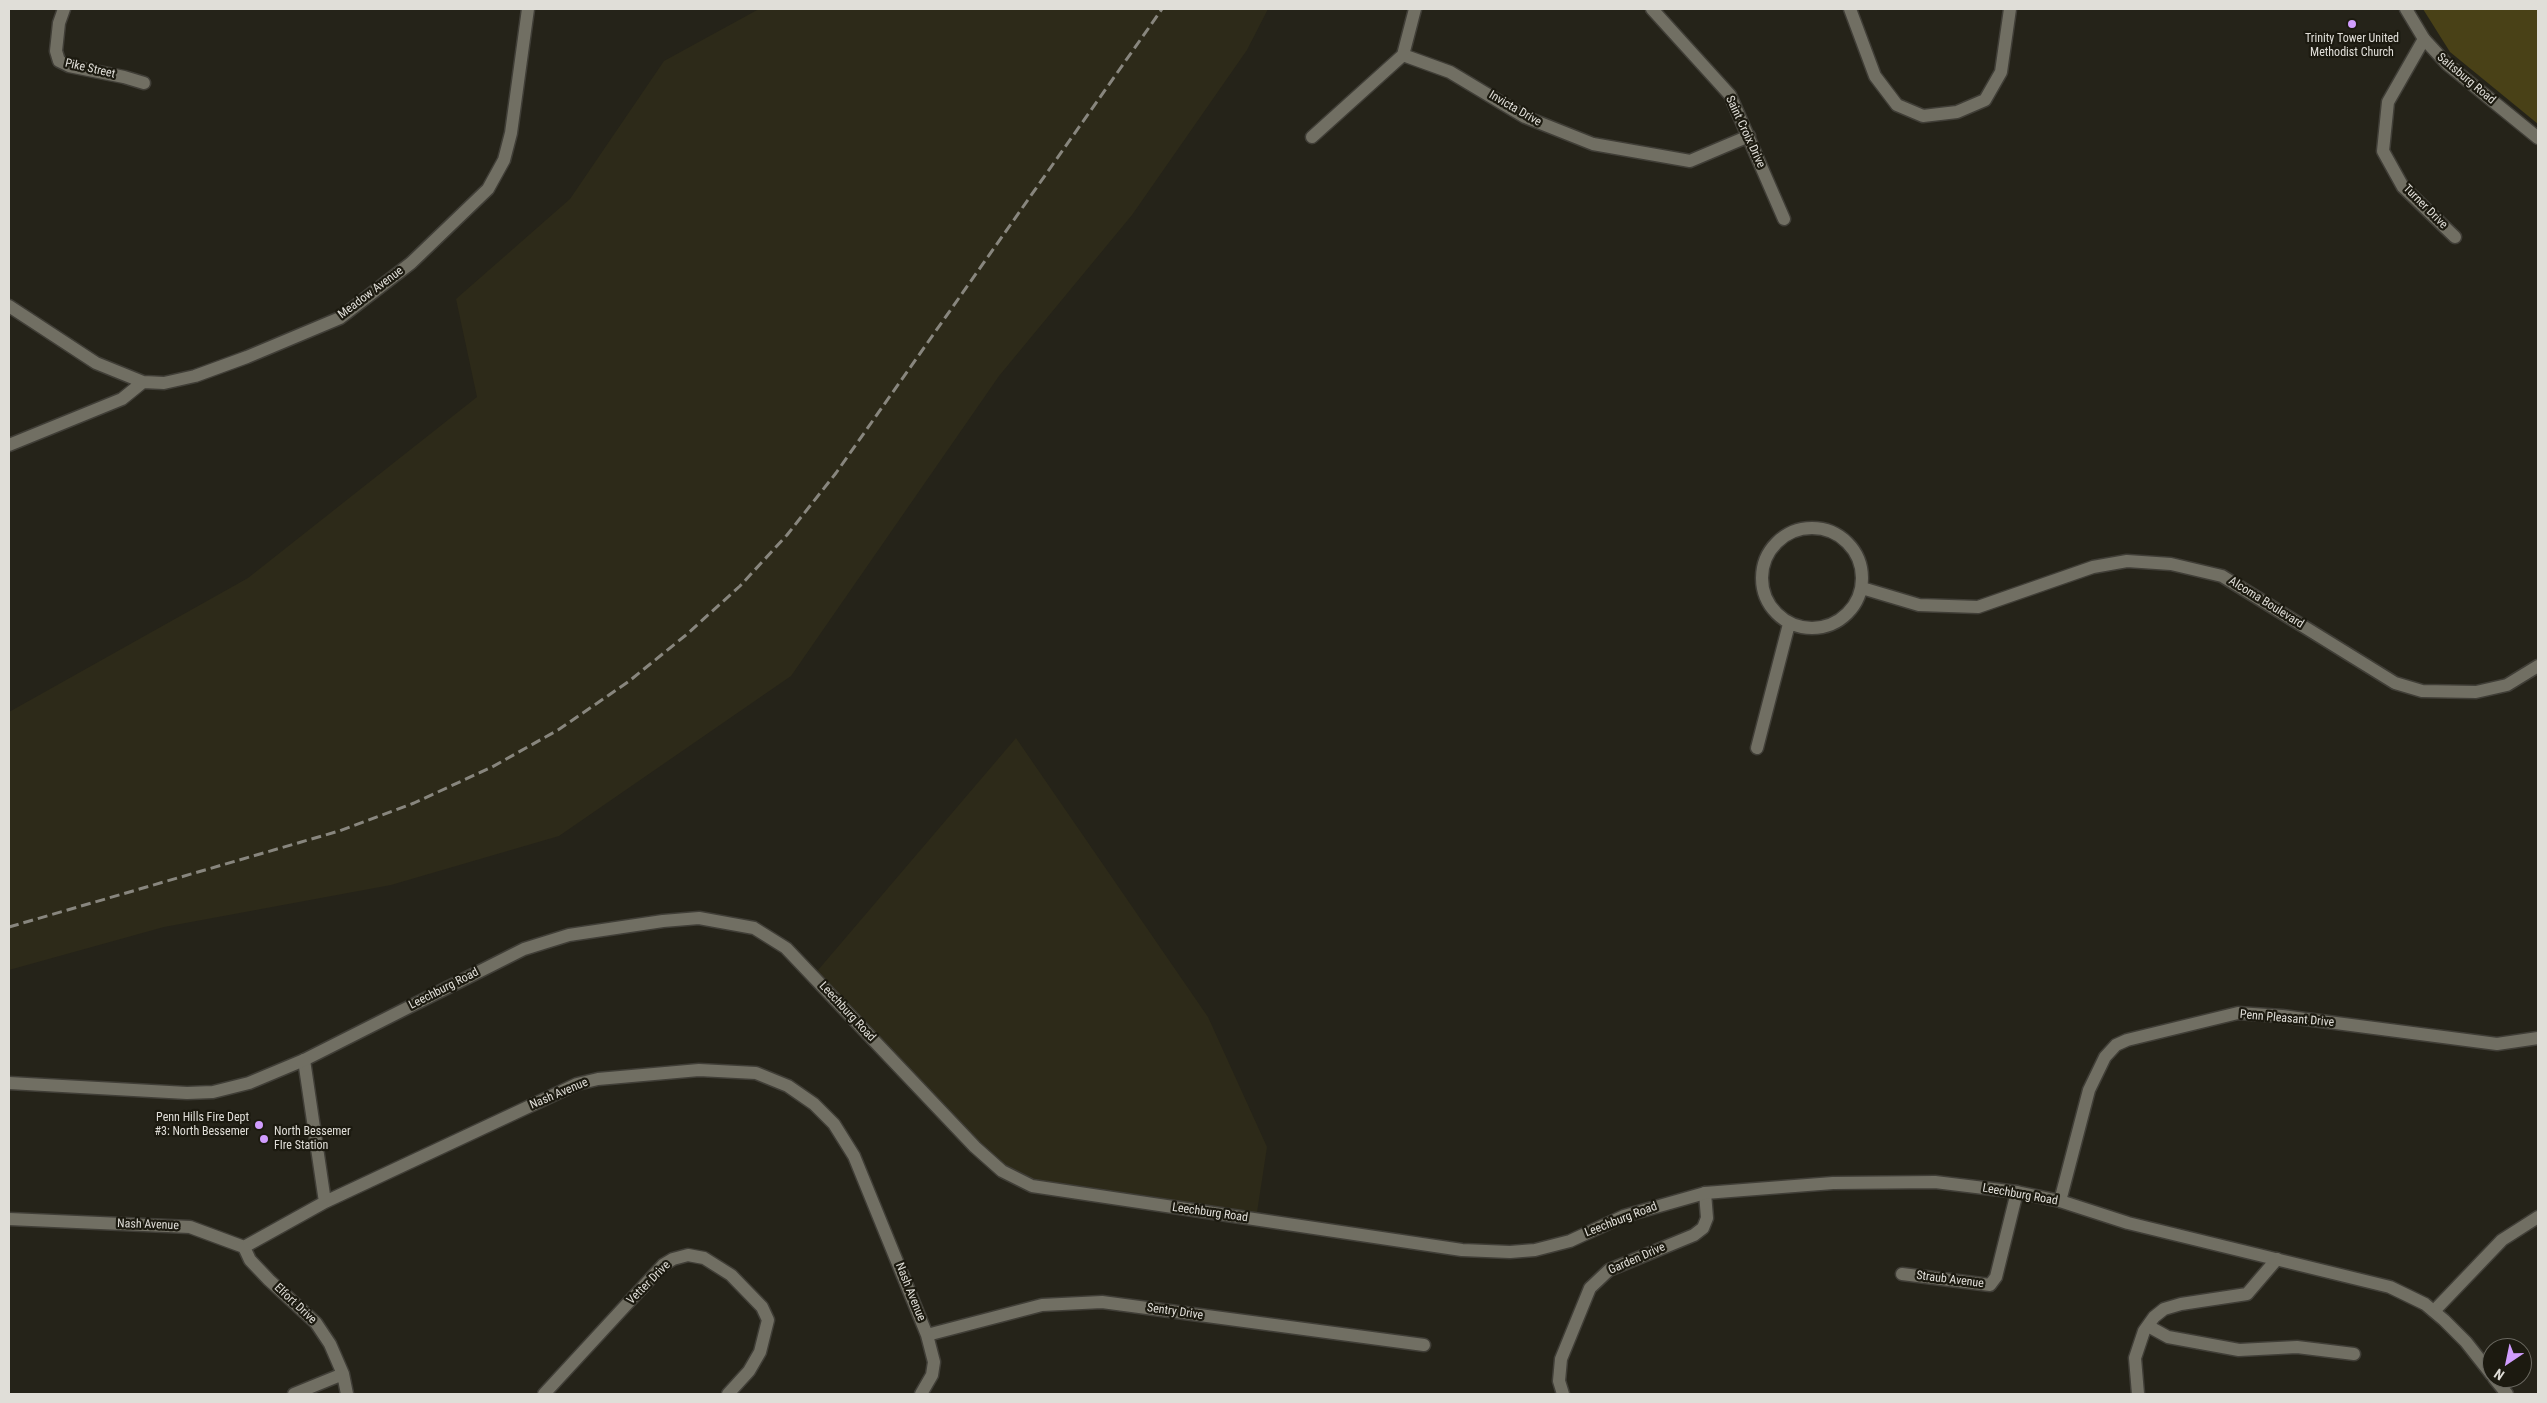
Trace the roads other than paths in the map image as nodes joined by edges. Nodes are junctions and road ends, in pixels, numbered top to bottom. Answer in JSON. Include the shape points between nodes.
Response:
{"nodes":[{"id":1,"x":64,"y":9,"type":"edge"},
{"id":2,"x":528,"y":9,"type":"edge"},
{"id":3,"x":1416,"y":9,"type":"edge"},
{"id":4,"x":1652,"y":9,"type":"edge"},
{"id":5,"x":1850,"y":9,"type":"edge"},
{"id":6,"x":2010,"y":9,"type":"edge"},
{"id":7,"x":2406,"y":9,"type":"edge"},
{"id":8,"x":2424,"y":39,"type":"junction"},
{"id":9,"x":1403,"y":55,"type":"junction"},
{"id":10,"x":144,"y":83,"type":"dead end"},
{"id":11,"x":1312,"y":136,"type":"dead end"},
{"id":12,"x":1749,"y":136,"type":"junction"},
{"id":13,"x":2538,"y":138,"type":"edge"},
{"id":14,"x":1784,"y":219,"type":"dead end"},
{"id":15,"x":2455,"y":237,"type":"dead end"},
{"id":16,"x":9,"y":306,"type":"edge"},
{"id":17,"x":143,"y":382,"type":"junction"},
{"id":18,"x":9,"y":444,"type":"edge"},
{"id":19,"x":1862,"y":588,"type":"junction"},
{"id":20,"x":1789,"y":624,"type":"junction"},
{"id":21,"x":2538,"y":666,"type":"edge"},
{"id":22,"x":1757,"y":748,"type":"dead end"},
{"id":23,"x":2538,"y":1038,"type":"edge"},
{"id":24,"x":304,"y":1060,"type":"junction"},
{"id":25,"x":9,"y":1083,"type":"edge"},
{"id":26,"x":2017,"y":1192,"type":"junction"},
{"id":27,"x":1705,"y":1193,"type":"junction"},
{"id":28,"x":2060,"y":1201,"type":"junction"},
{"id":29,"x":326,"y":1202,"type":"junction"},
{"id":30,"x":2538,"y":1217,"type":"edge"},
{"id":31,"x":9,"y":1219,"type":"edge"},
{"id":32,"x":244,"y":1247,"type":"junction"},
{"id":33,"x":2277,"y":1259,"type":"junction"},
{"id":34,"x":1902,"y":1274,"type":"dead end"},
{"id":35,"x":2434,"y":1312,"type":"junction"},
{"id":36,"x":2148,"y":1326,"type":"junction"},
{"id":37,"x":928,"y":1335,"type":"junction"},
{"id":38,"x":1424,"y":1345,"type":"dead end"},
{"id":39,"x":2354,"y":1354,"type":"dead end"},
{"id":40,"x":2482,"y":1362,"type":"edge"},
{"id":41,"x":343,"y":1374,"type":"junction"},
{"id":42,"x":294,"y":1394,"type":"edge"},
{"id":43,"x":347,"y":1394,"type":"edge"},
{"id":44,"x":544,"y":1394,"type":"edge"},
{"id":45,"x":728,"y":1394,"type":"edge"},
{"id":46,"x":921,"y":1394,"type":"edge"},
{"id":47,"x":1563,"y":1394,"type":"edge"},
{"id":48,"x":2138,"y":1394,"type":"edge"}],
"edges":[{"from":1,"to":10,"type":"street","name":"Pike Street","via":[[56,51],[59,61]]},
{"from":2,"to":17,"type":"street","name":"Meadow Avenue","via":[[511,133],[504,160],[488,189],[411,263],[340,318],[195,376],[164,383]]},
{"from":3,"to":9,"type":"street"},
{"from":4,"to":12,"type":"street","name":"Saint Croix Drive","via":[[1730,95]]},
{"from":5,"to":6,"type":"street","via":[[1875,76],[1897,105],[1922,116],[1957,112],[1985,100],[2001,72]]},
{"from":7,"to":8,"type":"street","name":"Saltsburg Road"},
{"from":8,"to":13,"type":"street","name":"Saltsburg Road","via":[[2464,79]]},
{"from":8,"to":15,"type":"street","name":"Turner Drive","via":[[2388,102],[2383,151],[2403,187]]},
{"from":9,"to":11,"type":"street"},
{"from":9,"to":12,"type":"street","name":"Invicta Drive","via":[[1450,72],[1532,120],[1594,144],[1690,161]]},
{"from":12,"to":14,"type":"street","name":"Saint Croix Drive"},
{"from":16,"to":17,"type":"street","name":"Meadow Avenue","via":[[96,363]]},
{"from":17,"to":18,"type":"street","via":[[122,399]]},
{"from":19,"to":20,"type":"street","via":[[1851,611],[1837,622],[1817,628]]},
{"from":19,"to":20,"type":"street","via":[[1862,569],[1847,542],[1832,532],[1814,528],[1788,534],[1768,555],[1763,588],[1776,612]]},
{"from":19,"to":21,"type":"street","name":"Alcoma Boulevard","via":[[1919,605],[1978,607],[2093,567],[2128,561],[2171,564],[2222,576],[2395,684],[2422,691],[2476,692],[2507,684]]},
{"from":20,"to":22,"type":"street"},
{"from":23,"to":28,"type":"street","name":"Penn Pleasant Drive","via":[[2497,1044],[2238,1013],[2127,1040],[2116,1045],[2105,1058],[2089,1090]]},
{"from":24,"to":25,"type":"street","name":"Leechburg Road","via":[[249,1083],[213,1092],[187,1094]]},
{"from":24,"to":27,"type":"street","name":"Leechburg Road","via":[[524,949],[569,935],[699,918],[754,928],[786,948],[975,1147],[1002,1171],[1032,1186],[1462,1250],[1510,1252],[1535,1250],[1570,1241],[1624,1216]]},
{"from":24,"to":29,"type":"street"},
{"from":26,"to":27,"type":"street","name":"Leechburg Road","via":[[1935,1182],[1851,1183]]},
{"from":26,"to":28,"type":"street","name":"Leechburg Road"},
{"from":26,"to":34,"type":"street","name":"Straub Avenue","via":[[1996,1277],[1990,1285]]},
{"from":27,"to":47,"type":"street","name":"Garden Drive","via":[[1707,1218],[1703,1228],[1694,1235],[1608,1270],[1590,1288],[1561,1359]]},
{"from":28,"to":33,"type":"street","name":"Leechburg Road","via":[[2128,1224]]},
{"from":29,"to":32,"type":"street","name":"Nash Avenue"},
{"from":29,"to":37,"type":"street","name":"Nash Avenue","via":[[577,1084],[598,1079],[699,1070],[756,1073],[788,1086],[814,1104],[834,1124],[854,1156]]},
{"from":30,"to":35,"type":"street","via":[[2502,1240]]},
{"from":31,"to":32,"type":"street","name":"Nash Avenue","via":[[190,1227]]},
{"from":32,"to":41,"type":"street","name":"Elfort Drive","via":[[250,1260],[316,1323],[330,1344]]},
{"from":33,"to":35,"type":"street","name":"Leechburg Road","via":[[2390,1287],[2425,1304]]},
{"from":33,"to":36,"type":"street","via":[[2247,1294],[2164,1309]]},
{"from":35,"to":40,"type":"street","name":"Leechburg Road"},
{"from":36,"to":39,"type":"street","via":[[2168,1337],[2240,1350],[2297,1347]]},
{"from":36,"to":48,"type":"street","via":[[2134,1358]]},
{"from":37,"to":38,"type":"street","name":"Sentry Drive","via":[[1042,1305],[1102,1302]]},
{"from":37,"to":46,"type":"street","name":"Nash Avenue","via":[[934,1362],[932,1375]]},
{"from":41,"to":42,"type":"street"},
{"from":41,"to":43,"type":"street","name":"Elfort Drive"},
{"from":44,"to":45,"type":"street","name":"Vetter Drive","via":[[663,1265],[688,1255],[704,1258],[731,1275],[762,1307],[768,1320],[760,1352],[749,1371]]}]}
